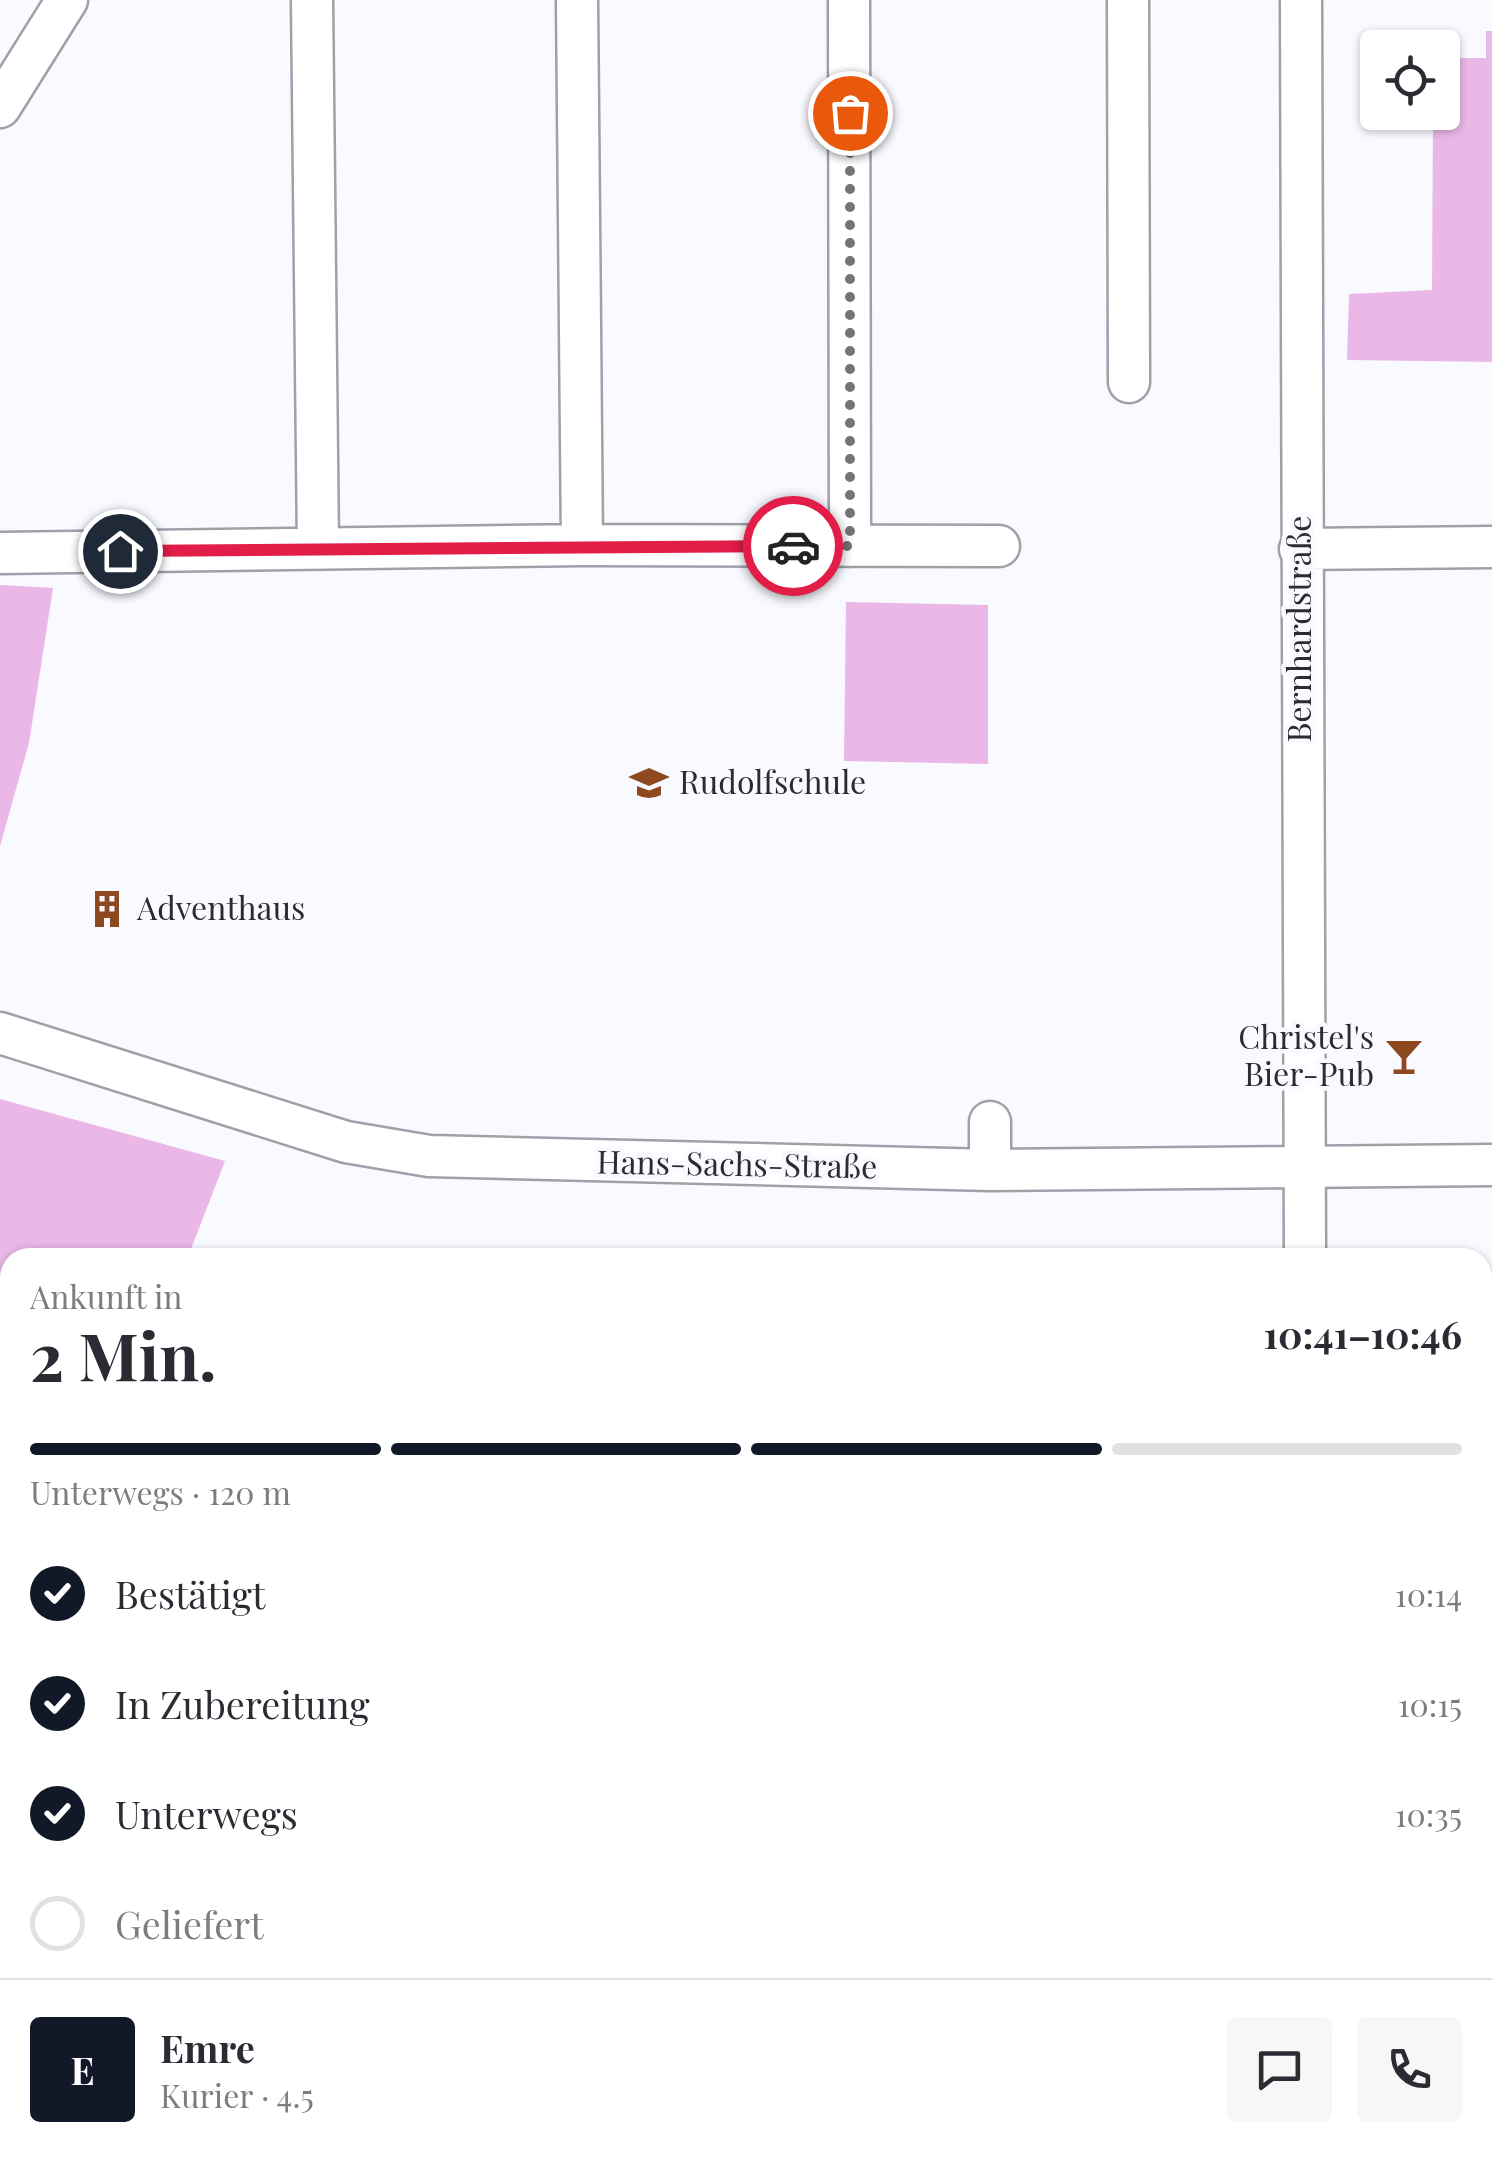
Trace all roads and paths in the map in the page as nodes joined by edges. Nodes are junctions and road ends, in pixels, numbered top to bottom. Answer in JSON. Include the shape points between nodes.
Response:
{"nodes":[{"id":1,"x":67,"y":0,"type":"edge"},
{"id":2,"x":312,"y":0,"type":"edge"},
{"id":3,"x":577,"y":0,"type":"edge"},
{"id":4,"x":849,"y":0,"type":"edge"},
{"id":5,"x":1128,"y":0,"type":"edge"},
{"id":6,"x":1300,"y":0,"type":"edge"},
{"id":7,"x":0,"y":107,"type":"edge"},
{"id":8,"x":1129,"y":382,"type":"dead end"},
{"id":9,"x":582,"y":545,"type":"junction"},
{"id":10,"x":850,"y":546,"type":"junction"},
{"id":11,"x":999,"y":546,"type":"dead end"},
{"id":12,"x":318,"y":548,"type":"junction"},
{"id":13,"x":1492,"y":548,"type":"edge"},
{"id":14,"x":1300,"y":549,"type":"junction"},
{"id":15,"x":0,"y":553,"type":"edge"},
{"id":16,"x":0,"y":1033,"type":"edge"},
{"id":17,"x":990,"y":1122,"type":"dead end"},
{"id":18,"x":1492,"y":1165,"type":"edge"},
{"id":19,"x":1304,"y":1166,"type":"junction"},
{"id":20,"x":990,"y":1170,"type":"junction"},
{"id":21,"x":1305,"y":1248,"type":"edge"}],
"edges":[{"from":1,"to":7,"type":"street"},
{"from":2,"to":12,"type":"street"},
{"from":3,"to":9,"type":"street"},
{"from":4,"to":10,"type":"street"},
{"from":5,"to":8,"type":"street"},
{"from":6,"to":14,"type":"street","name":"Bernhardstraße"},
{"from":9,"to":10,"type":"street"},
{"from":9,"to":12,"type":"street"},
{"from":10,"to":11,"type":"street"},
{"from":12,"to":15,"type":"street"},
{"from":13,"to":14,"type":"street"},
{"from":14,"to":19,"type":"street","name":"Bernhardstraße"},
{"from":16,"to":20,"type":"street","name":"Hans-Sachs-Straße","via":[[346,1142],[429,1156]]},
{"from":17,"to":20,"type":"street"},
{"from":18,"to":19,"type":"street","name":"Hans-Sachs-Straße"},
{"from":19,"to":20,"type":"street","name":"Hans-Sachs-Straße"},
{"from":19,"to":21,"type":"street","name":"Bernhardstraße"}]}
